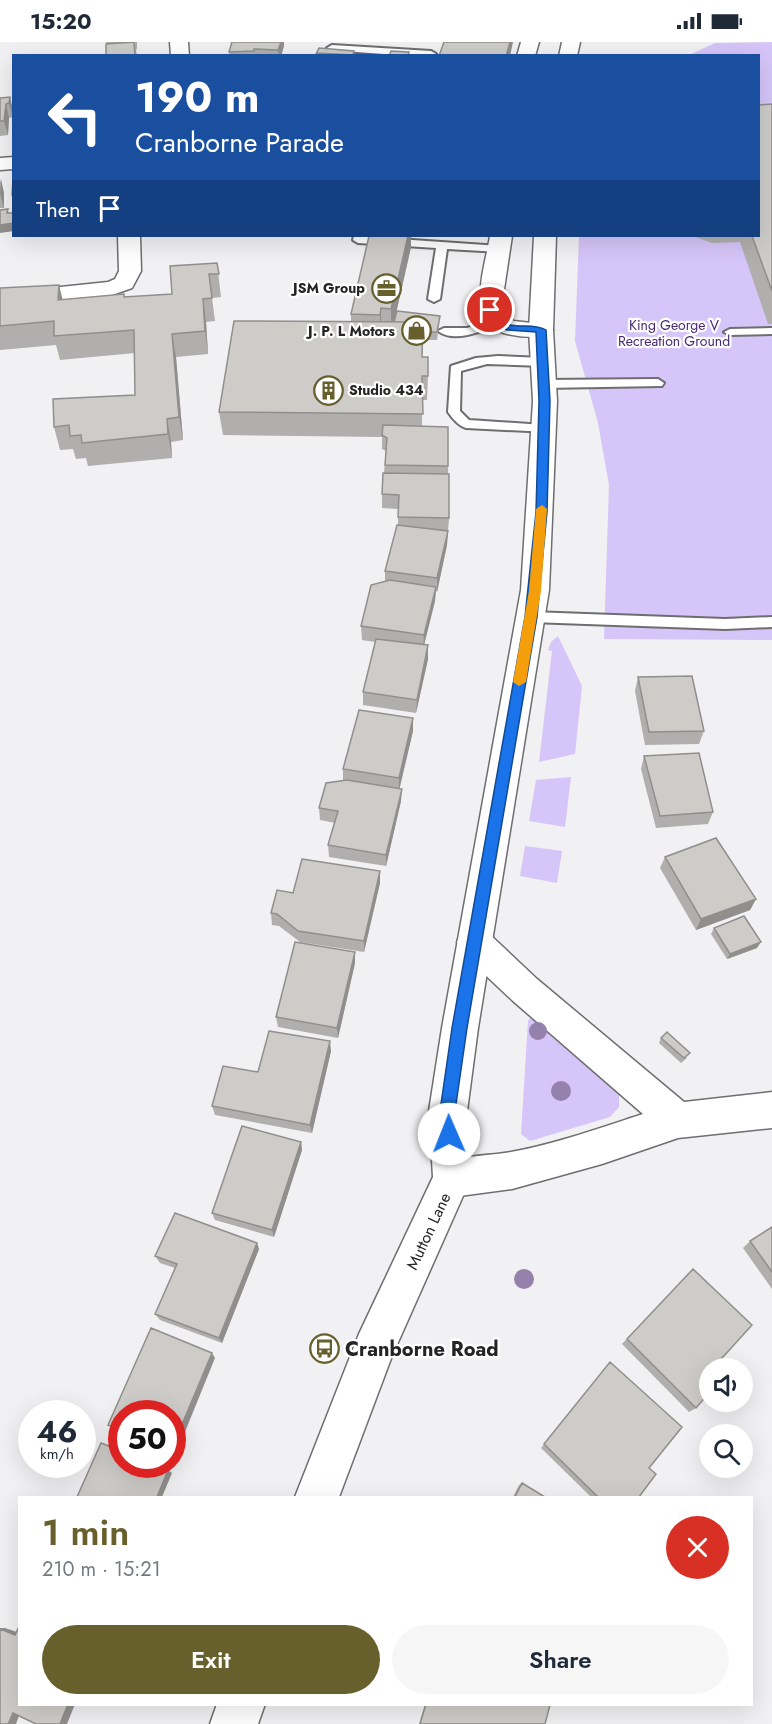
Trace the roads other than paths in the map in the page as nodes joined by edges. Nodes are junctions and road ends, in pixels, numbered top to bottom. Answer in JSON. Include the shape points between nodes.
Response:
{"nodes":[{"id":1,"x":332,"y":48,"type":"edge"},
{"id":2,"x":417,"y":54,"type":"edge"},
{"id":3,"x":129,"y":237,"type":"edge"},
{"id":4,"x":359,"y":237,"type":"edge"},
{"id":5,"x":545,"y":237,"type":"edge"},
{"id":6,"x":500,"y":242,"type":"edge"},
{"id":7,"x":442,"y":246,"type":"junction"},
{"id":8,"x":59,"y":292,"type":"edge"},
{"id":9,"x":434,"y":299,"type":"dead end"},
{"id":10,"x":497,"y":322,"type":"junction"},
{"id":11,"x":541,"y":330,"type":"junction"},
{"id":12,"x":444,"y":331,"type":"dead end"},
{"id":13,"x":772,"y":331,"type":"edge"},
{"id":14,"x":730,"y":332,"type":"dead end"},
{"id":15,"x":543,"y":373,"type":"junction"},
{"id":16,"x":658,"y":383,"type":"dead end"},
{"id":17,"x":544,"y":429,"type":"junction"},
{"id":18,"x":531,"y":617,"type":"junction"},
{"id":19,"x":772,"y":622,"type":"edge"},
{"id":20,"x":474,"y":942,"type":"junction"},
{"id":21,"x":772,"y":1110,"type":"edge"},
{"id":22,"x":678,"y":1120,"type":"junction"},
{"id":23,"x":452,"y":1178,"type":"junction"},
{"id":24,"x":316,"y":1496,"type":"edge"},
{"id":25,"x":241,"y":1706,"type":"edge"},
{"id":26,"x":234,"y":1724,"type":"edge"}],
"edges":[{"from":1,"to":2,"type":"lane"},
{"from":3,"to":8,"type":"main road","via":[[130,271],[124,283],[111,288]]},
{"from":4,"to":7,"type":"lane","via":[[358,240]]},
{"from":5,"to":11,"type":"main road","name":"Mutton Lane"},
{"from":6,"to":7,"type":"lane"},
{"from":6,"to":10,"type":"main road","via":[[490,310]]},
{"from":7,"to":9,"type":"lane"},
{"from":10,"to":11,"type":"main road","via":[[507,327]]},
{"from":10,"to":12,"type":"lane","via":[[468,332]]},
{"from":11,"to":15,"type":"main road","name":"Mutton Lane"},
{"from":13,"to":14,"type":"lane"},
{"from":15,"to":16,"type":"lane"},
{"from":15,"to":17,"type":"main road","name":"Mutton Lane"},
{"from":15,"to":17,"type":"lane","via":[[498,360],[468,362],[455,369],[454,412],[466,424]]},
{"from":17,"to":18,"type":"main road","name":"Mutton Lane","via":[[542,512]]},
{"from":18,"to":19,"type":"lane"},
{"from":18,"to":20,"type":"main road","name":"Mutton Lane"},
{"from":20,"to":22,"type":"main road"},
{"from":20,"to":23,"type":"main road","name":"Mutton Lane","via":[[448,1111]]},
{"from":21,"to":22,"type":"main road"},
{"from":22,"to":23,"type":"main road","via":[[512,1170]]},
{"from":23,"to":24,"type":"main road","name":"Mutton Lane","via":[[374,1349]]},
{"from":25,"to":26,"type":"main road"}]}
